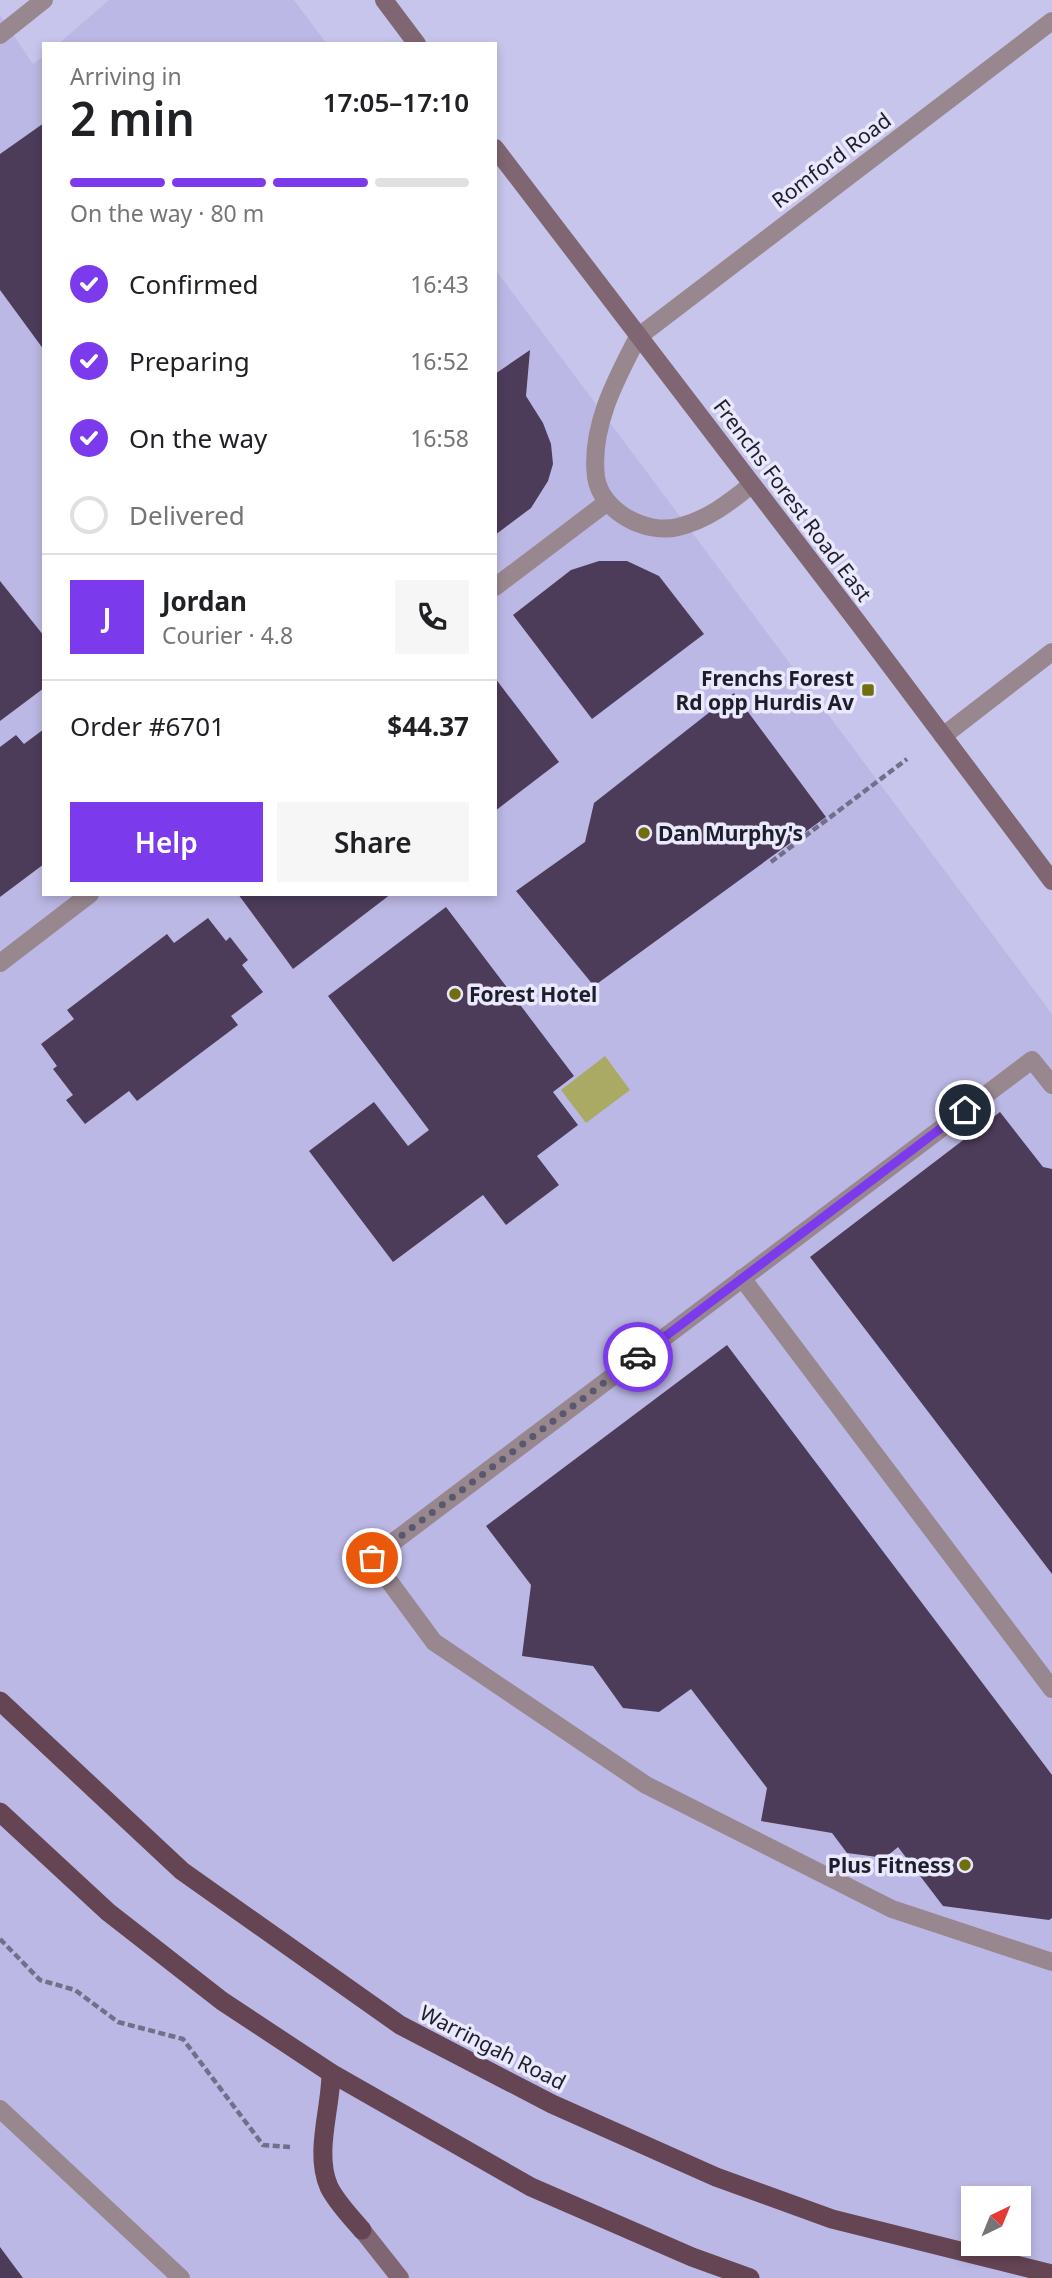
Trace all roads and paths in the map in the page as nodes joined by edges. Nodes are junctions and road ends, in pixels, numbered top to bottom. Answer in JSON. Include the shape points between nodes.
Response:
{"nodes":[{"id":1,"x":44,"y":0,"type":"edge"},
{"id":2,"x":384,"y":0,"type":"edge"},
{"id":3,"x":1052,"y":21,"type":"edge"},
{"id":4,"x":0,"y":35,"type":"edge"},
{"id":5,"x":416,"y":42,"type":"edge"},
{"id":6,"x":497,"y":151,"type":"edge"},
{"id":7,"x":638,"y":337,"type":"junction"},
{"id":8,"x":751,"y":485,"type":"junction"},
{"id":9,"x":606,"y":503,"type":"junction"},
{"id":10,"x":497,"y":585,"type":"edge"},
{"id":11,"x":1052,"y":652,"type":"edge"},
{"id":12,"x":943,"y":736,"type":"junction"},
{"id":13,"x":907,"y":759,"type":"dead end"},
{"id":14,"x":771,"y":862,"type":"dead end"},
{"id":15,"x":1052,"y":881,"type":"edge"},
{"id":16,"x":87,"y":896,"type":"edge"},
{"id":17,"x":0,"y":963,"type":"edge"},
{"id":18,"x":1051,"y":1082,"type":"edge"},
{"id":19,"x":742,"y":1278,"type":"junction"},
{"id":20,"x":1052,"y":1689,"type":"edge"},
{"id":21,"x":0,"y":1701,"type":"edge"},
{"id":22,"x":0,"y":1812,"type":"edge"},
{"id":23,"x":0,"y":1939,"type":"edge"},
{"id":24,"x":1052,"y":1962,"type":"edge"},
{"id":25,"x":331,"y":2073,"type":"junction"},
{"id":26,"x":0,"y":2109,"type":"edge"},
{"id":27,"x":290,"y":2147,"type":"dead end"},
{"id":28,"x":362,"y":2230,"type":"joint"},
{"id":29,"x":1052,"y":2274,"type":"edge"},
{"id":30,"x":181,"y":2278,"type":"edge"},
{"id":31,"x":400,"y":2278,"type":"edge"},
{"id":32,"x":750,"y":2278,"type":"edge"}],
"edges":[{"from":1,"to":4,"type":"street"},
{"from":2,"to":5,"type":"main road"},
{"from":3,"to":7,"type":"street","name":"Romford Road"},
{"from":6,"to":7,"type":"main road","name":"Frenchs Forest Road East"},
{"from":7,"to":8,"type":"main road","name":"Frenchs Forest Road East"},
{"from":7,"to":9,"type":"street","via":[[614,382],[597,439],[596,479]]},
{"from":8,"to":9,"type":"street","via":[[716,512],[676,528],[624,518]]},
{"from":8,"to":12,"type":"main road","name":"Frenchs Forest Road East"},
{"from":9,"to":10,"type":"street"},
{"from":11,"to":12,"type":"street"},
{"from":12,"to":15,"type":"main road","name":"Frenchs Forest Road East"},
{"from":13,"to":14,"type":"path"},
{"from":16,"to":17,"type":"street"},
{"from":18,"to":19,"type":"street","via":[[1032,1060]]},
{"from":19,"to":20,"type":"street"},
{"from":19,"to":24,"type":"street","via":[[372,1558],[435,1642],[646,1785],[892,1909]]},
{"from":21,"to":29,"type":"highway","name":"Warringah Road","via":[[182,1871],[400,2025],[552,2104],[716,2177],[832,2220]]},
{"from":22,"to":25,"type":"highway","via":[[108,1912],[222,2001]]},
{"from":23,"to":27,"type":"path","via":[[40,1980],[75,1990],[118,2022],[183,2039],[263,2145]]},
{"from":25,"to":28,"type":"highway","via":[[323,2149],[326,2175],[335,2196]]},
{"from":25,"to":32,"type":"highway","via":[[531,2187]]},
{"from":26,"to":30,"type":"street"},
{"from":28,"to":31,"type":"main road"}]}
